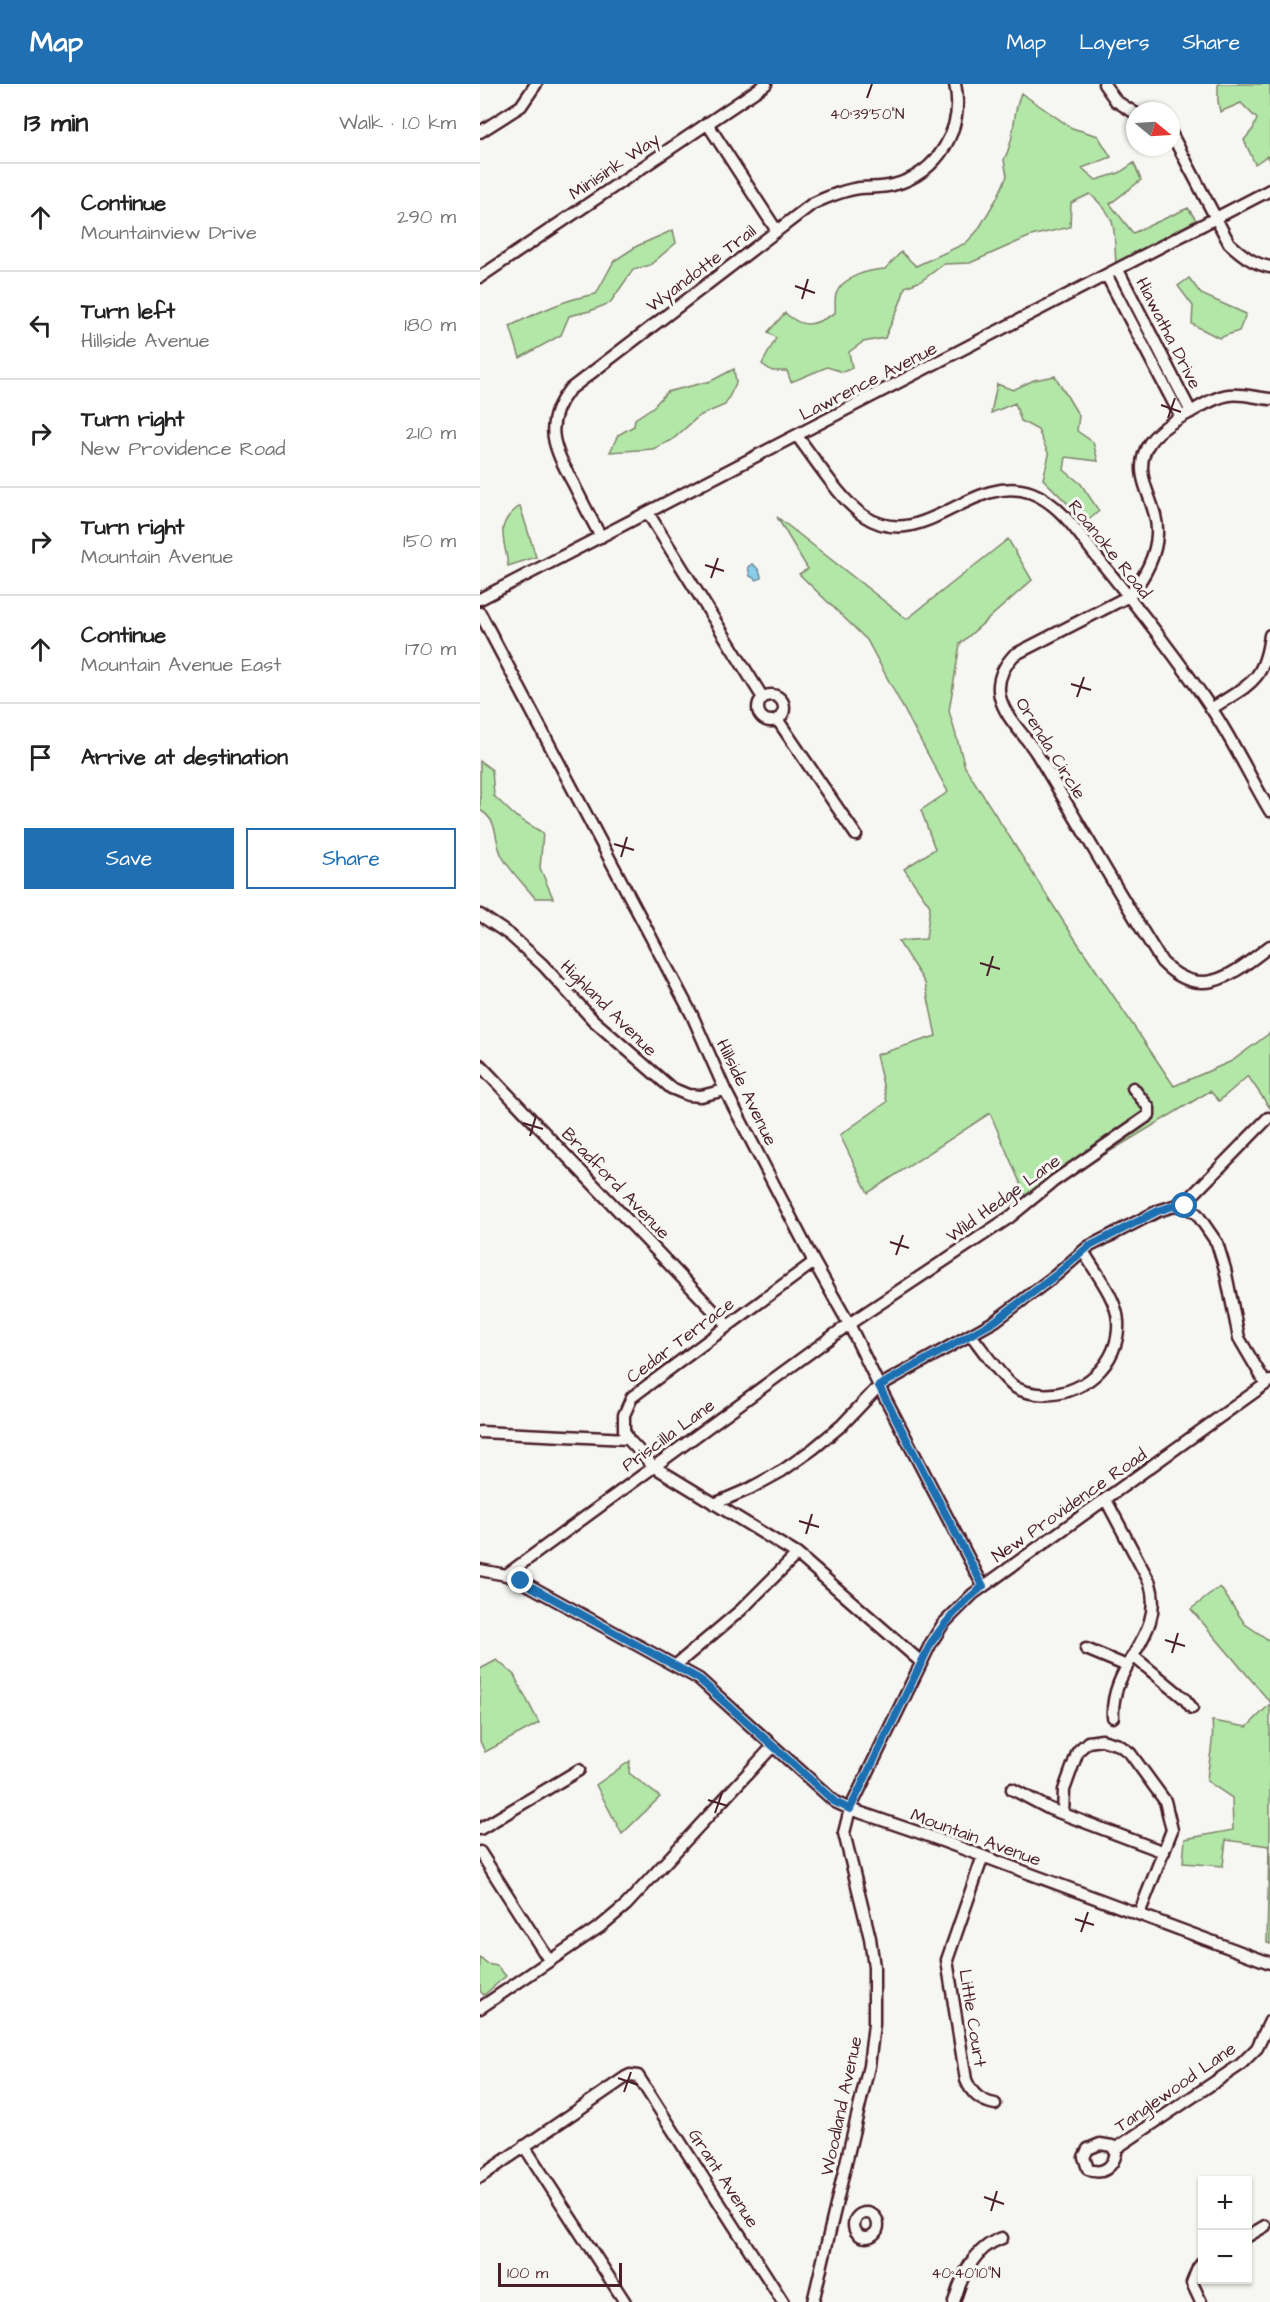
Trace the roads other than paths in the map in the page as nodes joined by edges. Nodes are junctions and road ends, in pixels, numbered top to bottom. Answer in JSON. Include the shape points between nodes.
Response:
{"nodes":[{"id":1,"x":536,"y":84,"type":"edge"},
{"id":2,"x":766,"y":84,"type":"edge"},
{"id":3,"x":955,"y":84,"type":"edge"},
{"id":4,"x":1104,"y":84,"type":"edge"},
{"id":5,"x":1126,"y":107,"type":"edge"},
{"id":6,"x":707,"y":123,"type":"junction"},
{"id":7,"x":480,"y":132,"type":"edge"},
{"id":8,"x":1180,"y":151,"type":"edge"},
{"id":9,"x":1270,"y":190,"type":"edge"},
{"id":10,"x":1216,"y":219,"type":"junction"},
{"id":11,"x":777,"y":231,"type":"junction"},
{"id":12,"x":1270,"y":267,"type":"edge"},
{"id":13,"x":1118,"y":270,"type":"junction"},
{"id":14,"x":1107,"y":276,"type":"junction"},
{"id":15,"x":480,"y":277,"type":"edge"},
{"id":16,"x":1270,"y":399,"type":"edge"},
{"id":17,"x":1191,"y":412,"type":"junction"},
{"id":18,"x":1180,"y":417,"type":"junction"},
{"id":19,"x":797,"y":436,"type":"junction"},
{"id":20,"x":648,"y":513,"type":"junction"},
{"id":21,"x":601,"y":537,"type":"junction"},
{"id":22,"x":1129,"y":596,"type":"junction"},
{"id":23,"x":480,"y":599,"type":"edge"},
{"id":24,"x":480,"y":613,"type":"edge"},
{"id":25,"x":1270,"y":635,"type":"edge"},
{"id":26,"x":763,"y":698,"type":"junction"},
{"id":27,"x":1211,"y":709,"type":"junction"},
{"id":28,"x":777,"y":719,"type":"junction"},
{"id":29,"x":1270,"y":811,"type":"edge"},
{"id":30,"x":856,"y":835,"type":"dead end"},
{"id":31,"x":480,"y":915,"type":"edge"},
{"id":32,"x":1270,"y":946,"type":"edge"},
{"id":33,"x":480,"y":1065,"type":"edge"},
{"id":34,"x":1133,"y":1088,"type":"dead end"},
{"id":35,"x":725,"y":1090,"type":"junction"},
{"id":36,"x":1268,"y":1118,"type":"dead end"},
{"id":37,"x":1183,"y":1205,"type":"junction"},
{"id":38,"x":1083,"y":1251,"type":"junction"},
{"id":39,"x":814,"y":1262,"type":"junction"},
{"id":40,"x":849,"y":1324,"type":"junction"},
{"id":41,"x":727,"y":1325,"type":"junction"},
{"id":42,"x":971,"y":1335,"type":"junction"},
{"id":43,"x":1268,"y":1383,"type":"edge"},
{"id":44,"x":879,"y":1386,"type":"junction"},
{"id":45,"x":480,"y":1432,"type":"edge"},
{"id":46,"x":628,"y":1439,"type":"junction"},
{"id":47,"x":653,"y":1466,"type":"junction"},
{"id":48,"x":1106,"y":1500,"type":"junction"},
{"id":49,"x":714,"y":1504,"type":"junction"},
{"id":50,"x":797,"y":1554,"type":"junction"},
{"id":51,"x":482,"y":1572,"type":"edge"},
{"id":52,"x":506,"y":1575,"type":"junction"},
{"id":53,"x":983,"y":1586,"type":"junction"},
{"id":54,"x":1086,"y":1649,"type":"dead end"},
{"id":55,"x":1130,"y":1661,"type":"junction"},
{"id":56,"x":921,"y":1662,"type":"junction"},
{"id":57,"x":676,"y":1665,"type":"junction"},
{"id":58,"x":1192,"y":1708,"type":"dead end"},
{"id":59,"x":1113,"y":1717,"type":"dead end"},
{"id":60,"x":773,"y":1746,"type":"junction"},
{"id":61,"x":579,"y":1770,"type":"dead end"},
{"id":62,"x":1012,"y":1789,"type":"dead end"},
{"id":63,"x":850,"y":1809,"type":"junction"},
{"id":64,"x":1063,"y":1814,"type":"junction"},
{"id":65,"x":480,"y":1829,"type":"edge"},
{"id":66,"x":480,"y":1852,"type":"edge"},
{"id":67,"x":1164,"y":1852,"type":"junction"},
{"id":68,"x":983,"y":1856,"type":"junction"},
{"id":69,"x":1139,"y":1914,"type":"junction"},
{"id":70,"x":549,"y":1960,"type":"junction"},
{"id":71,"x":1270,"y":1963,"type":"edge"},
{"id":72,"x":480,"y":2008,"type":"edge"},
{"id":73,"x":1270,"y":2021,"type":"edge"},
{"id":74,"x":994,"y":2104,"type":"dead end"},
{"id":75,"x":524,"y":2146,"type":"junction"},
{"id":76,"x":1115,"y":2149,"type":"dead end"},
{"id":77,"x":480,"y":2177,"type":"edge"},
{"id":78,"x":834,"y":2216,"type":"junction"},
{"id":79,"x":855,"y":2221,"type":"dead end"},
{"id":80,"x":1264,"y":2226,"type":"dead end"},
{"id":81,"x":1252,"y":2234,"type":"edge"},
{"id":82,"x":1002,"y":2238,"type":"dead end"},
{"id":83,"x":1198,"y":2268,"type":"edge"},
{"id":84,"x":625,"y":2302,"type":"edge"},
{"id":85,"x":783,"y":2302,"type":"edge"},
{"id":86,"x":813,"y":2302,"type":"edge"},
{"id":87,"x":954,"y":2302,"type":"edge"},
{"id":88,"x":1201,"y":2302,"type":"edge"}],
"edges":[{"from":1,"to":7,"type":"street","via":[[521,106]]},
{"from":2,"to":6,"type":"street","name":"Minisink Way"},
{"from":3,"to":11,"type":"street","name":"Wyandotte Trail","via":[[954,127],[942,151],[924,170],[893,185],[860,188],[826,198]]},
{"from":4,"to":5,"type":"street"},
{"from":6,"to":11,"type":"street"},
{"from":6,"to":15,"type":"street","name":"Minisink Way"},
{"from":8,"to":10,"type":"street"},
{"from":9,"to":10,"type":"street","name":"Lawrence Avenue"},
{"from":10,"to":12,"type":"street","via":[[1229,243],[1242,255]]},
{"from":10,"to":13,"type":"street","name":"Lawrence Avenue"},
{"from":11,"to":21,"type":"street","name":"Wyandotte Trail","via":[[574,386],[561,400],[554,417],[555,448]]},
{"from":13,"to":14,"type":"street","name":"Lawrence Avenue"},
{"from":13,"to":17,"type":"street","name":"Hiawatha Drive"},
{"from":14,"to":18,"type":"street","name":"Hiawatha Drive"},
{"from":14,"to":19,"type":"street","name":"Lawrence Avenue"},
{"from":16,"to":17,"type":"street","name":"Orenda Circle","via":[[1229,395]]},
{"from":17,"to":18,"type":"street","name":"Orenda Circle"},
{"from":18,"to":22,"type":"street","name":"Orenda Circle","via":[[1158,432],[1142,460],[1142,477],[1157,533],[1151,562]]},
{"from":19,"to":20,"type":"street","name":"Lawrence Avenue"},
{"from":19,"to":22,"type":"street","name":"Roanoke Road","via":[[852,506],[884,524],[920,524],[990,491],[1012,489],[1041,497],[1058,510]]},
{"from":20,"to":21,"type":"street","name":"Lawrence Avenue"},
{"from":20,"to":26,"type":"street"},
{"from":21,"to":23,"type":"street","name":"Lawrence Avenue"},
{"from":22,"to":27,"type":"street","name":"Roanoke Road"},
{"from":22,"to":32,"type":"street","name":"Orenda Circle","via":[[1014,656],[1000,678],[1002,704],[1036,753],[1162,963],[1190,981],[1207,982],[1236,971]]},
{"from":24,"to":35,"type":"street","name":"Hillside Avenue","via":[[692,1015]]},
{"from":25,"to":27,"type":"street","via":[[1261,673]]},
{"from":26,"to":28,"type":"street","via":[[758,709],[761,717]]},
{"from":26,"to":28,"type":"street","via":[[774,696],[781,700],[783,713]]},
{"from":27,"to":29,"type":"street","name":"Roanoke Road"},
{"from":28,"to":30,"type":"street"},
{"from":31,"to":35,"type":"street","name":"Highland Avenue","via":[[543,965],[593,1020],[665,1084],[688,1095]]},
{"from":33,"to":41,"type":"street","name":"Bradford Avenue"},
{"from":34,"to":40,"type":"street","name":"Wild Hedge Lane","via":[[1149,1108],[1149,1115],[1010,1217]]},
{"from":35,"to":39,"type":"street","name":"Hillside Avenue"},
{"from":36,"to":37,"type":"street"},
{"from":37,"to":38,"type":"street","via":[[1158,1211]]},
{"from":37,"to":43,"type":"street","via":[[1197,1214],[1217,1243],[1239,1338]]},
{"from":38,"to":42,"type":"street","via":[[1004,1315]]},
{"from":38,"to":42,"type":"street","via":[[1116,1307],[1118,1321],[1112,1355],[1095,1376],[1062,1393],[1026,1391],[1012,1385]]},
{"from":39,"to":40,"type":"street","name":"Hillside Avenue"},
{"from":39,"to":41,"type":"street","name":"Cedar Terrace"},
{"from":40,"to":44,"type":"street","name":"Hillside Avenue"},
{"from":40,"to":47,"type":"street","name":"Priscilla Lane"},
{"from":41,"to":46,"type":"street","name":"Cedar Terrace","via":[[632,1396],[623,1423]]},
{"from":42,"to":44,"type":"street"},
{"from":43,"to":48,"type":"street","name":"New Providence Road"},
{"from":44,"to":49,"type":"street","via":[[813,1449],[782,1471]]},
{"from":44,"to":53,"type":"street","name":"Hillside Avenue"},
{"from":45,"to":46,"type":"street"},
{"from":46,"to":47,"type":"street"},
{"from":47,"to":49,"type":"street"},
{"from":47,"to":52,"type":"street","name":"Priscilla Lane"},
{"from":48,"to":53,"type":"street","name":"New Providence Road"},
{"from":48,"to":55,"type":"street","via":[[1154,1596],[1152,1619]]},
{"from":49,"to":50,"type":"street"},
{"from":50,"to":56,"type":"street"},
{"from":50,"to":57,"type":"street","via":[[741,1610]]},
{"from":51,"to":52,"type":"street","name":"Mountain Avenue"},
{"from":52,"to":57,"type":"street","name":"Mountain Avenue"},
{"from":53,"to":56,"type":"street","name":"New Providence Road","via":[[943,1624]]},
{"from":54,"to":55,"type":"street"},
{"from":55,"to":58,"type":"street","via":[[1184,1698]]},
{"from":55,"to":59,"type":"street","via":[[1114,1692]]},
{"from":56,"to":63,"type":"street","name":"New Providence Road"},
{"from":57,"to":60,"type":"street","name":"Mountain Avenue","via":[[705,1684]]},
{"from":60,"to":63,"type":"street","name":"Mountain Avenue","via":[[835,1802]]},
{"from":60,"to":70,"type":"street","via":[[636,1894],[601,1926]]},
{"from":61,"to":65,"type":"street"},
{"from":62,"to":64,"type":"street"},
{"from":63,"to":68,"type":"street","name":"Mountain Avenue"},
{"from":63,"to":78,"type":"street","name":"Woodland Avenue","via":[[844,1833],[870,1938],[874,2024],[869,2067]]},
{"from":64,"to":67,"type":"street"},
{"from":64,"to":67,"type":"street","via":[[1064,1790],[1078,1751],[1088,1742],[1102,1740],[1119,1745],[1130,1753],[1165,1801],[1172,1830]]},
{"from":66,"to":70,"type":"street"},
{"from":67,"to":69,"type":"street"},
{"from":68,"to":69,"type":"street","name":"Mountain Avenue"},
{"from":68,"to":74,"type":"street","name":"Little Court","via":[[947,1960],[966,2080],[974,2094]]},
{"from":69,"to":71,"type":"street","name":"Mountain Avenue"},
{"from":70,"to":72,"type":"street"},
{"from":73,"to":76,"type":"street","name":"Tanglewood Lane","via":[[1257,2048],[1240,2066]]},
{"from":75,"to":77,"type":"street"},
{"from":75,"to":84,"type":"street"},
{"from":75,"to":85,"type":"street","name":"Grant Avenue","via":[[634,2074]]},
{"from":78,"to":79,"type":"street"},
{"from":78,"to":86,"type":"street","name":"Woodland Avenue"},
{"from":80,"to":81,"type":"street"},
{"from":82,"to":87,"type":"street","via":[[988,2244],[974,2258]]},
{"from":83,"to":88,"type":"street","via":[[1192,2283]]}]}
